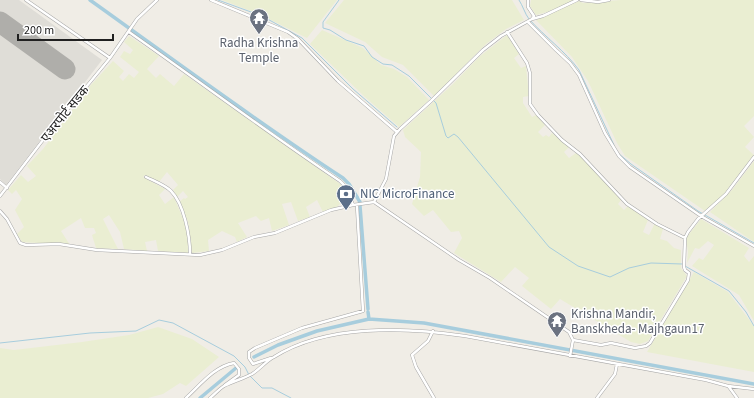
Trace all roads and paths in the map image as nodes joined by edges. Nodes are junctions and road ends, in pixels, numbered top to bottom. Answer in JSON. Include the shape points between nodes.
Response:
{"nodes":[{"id":1,"x":26,"y":0,"type":"edge"},
{"id":2,"x":157,"y":0,"type":"edge"},
{"id":3,"x":211,"y":0,"type":"edge"},
{"id":4,"x":528,"y":0,"type":"edge"},
{"id":5,"x":578,"y":0,"type":"edge"},
{"id":6,"x":581,"y":0,"type":"edge"},
{"id":7,"x":608,"y":0,"type":"edge"},
{"id":8,"x":532,"y":19,"type":"junction"},
{"id":9,"x":528,"y":22,"type":"junction"},
{"id":10,"x":129,"y":31,"type":"junction"},
{"id":11,"x":507,"y":32,"type":"junction"},
{"id":12,"x":110,"y":58,"type":"junction"},
{"id":13,"x":397,"y":132,"type":"junction"},
{"id":14,"x":754,"y":157,"type":"edge"},
{"id":15,"x":146,"y":177,"type":"dead end"},
{"id":16,"x":0,"y":182,"type":"edge"},
{"id":17,"x":7,"y":188,"type":"junction"},
{"id":18,"x":0,"y":196,"type":"edge"},
{"id":19,"x":374,"y":202,"type":"junction"},
{"id":20,"x":353,"y":205,"type":"junction"},
{"id":21,"x":357,"y":206,"type":"junction"},
{"id":22,"x":0,"y":211,"type":"edge"},
{"id":23,"x":703,"y":215,"type":"junction"},
{"id":24,"x":685,"y":238,"type":"junction"},
{"id":25,"x":754,"y":246,"type":"edge"},
{"id":26,"x":190,"y":254,"type":"junction"},
{"id":27,"x":433,"y":331,"type":"junction"},
{"id":28,"x":573,"y":341,"type":"junction"},
{"id":29,"x":570,"y":356,"type":"junction"},
{"id":30,"x":273,"y":357,"type":"junction"},
{"id":31,"x":617,"y":364,"type":"junction"},
{"id":32,"x":224,"y":386,"type":"junction"},
{"id":33,"x":728,"y":386,"type":"junction"},
{"id":34,"x":754,"y":389,"type":"edge"},
{"id":35,"x":186,"y":398,"type":"edge"},
{"id":36,"x":210,"y":398,"type":"edge"},
{"id":37,"x":434,"y":398,"type":"edge"},
{"id":38,"x":597,"y":398,"type":"edge"},
{"id":39,"x":737,"y":398,"type":"edge"}],
"edges":[{"from":1,"to":12,"type":"street"},
{"from":2,"to":10,"type":"street","name":"एअरपोर्ट सडक","via":[[136,19]]},
{"from":3,"to":13,"type":"street","via":[[288,32],[338,81]]},
{"from":4,"to":8,"type":"street","via":[[528,7],[534,16]]},
{"from":5,"to":8,"type":"street"},
{"from":6,"to":7,"type":"street"},
{"from":8,"to":9,"type":"street"},
{"from":9,"to":11,"type":"street"},
{"from":9,"to":23,"type":"street","via":[[579,75],[619,156],[630,167]]},
{"from":10,"to":12,"type":"street","name":"एअरपोर्ट सडक"},
{"from":10,"to":20,"type":"street","via":[[273,136],[340,181],[346,187]]},
{"from":11,"to":13,"type":"street","via":[[483,50]]},
{"from":11,"to":24,"type":"street","via":[[527,63],[530,73],[530,104],[538,115],[585,159],[627,204],[657,224]]},
{"from":12,"to":17,"type":"street","name":"एअरपोर्ट सडक"},
{"from":13,"to":19,"type":"street","via":[[386,179]]},
{"from":14,"to":23,"type":"street","via":[[726,194]]},
{"from":15,"to":26,"type":"street","via":[[175,196],[186,223]]},
{"from":16,"to":17,"type":"street"},
{"from":17,"to":18,"type":"street","name":"एअरपोर्ट सडक"},
{"from":19,"to":21,"type":"street"},
{"from":19,"to":28,"type":"street","via":[[569,332]]},
{"from":20,"to":21,"type":"street"},
{"from":20,"to":26,"type":"street","via":[[331,210],[288,228],[254,237],[222,250],[200,255]]},
{"from":21,"to":30,"type":"street","via":[[363,311],[302,328],[249,352],[253,364]]},
{"from":22,"to":26,"type":"street","via":[[20,243],[26,245],[59,244],[97,250]]},
{"from":23,"to":24,"type":"street"},
{"from":23,"to":25,"type":"street"},
{"from":24,"to":28,"type":"street","via":[[685,270],[689,273],[688,280],[650,343],[635,348],[611,342],[601,345]]},
{"from":27,"to":29,"type":"street"},
{"from":27,"to":30,"type":"street","via":[[360,331],[323,338]]},
{"from":27,"to":37,"type":"street","via":[[428,341],[412,355]]},
{"from":28,"to":29,"type":"street"},
{"from":29,"to":31,"type":"street"},
{"from":30,"to":32,"type":"street","via":[[254,373]]},
{"from":31,"to":33,"type":"street"},
{"from":31,"to":38,"type":"street","via":[[615,374]]},
{"from":32,"to":35,"type":"street","via":[[239,375],[239,369],[234,363],[224,366]]},
{"from":32,"to":36,"type":"street"},
{"from":33,"to":34,"type":"street"},
{"from":33,"to":39,"type":"street"}]}
